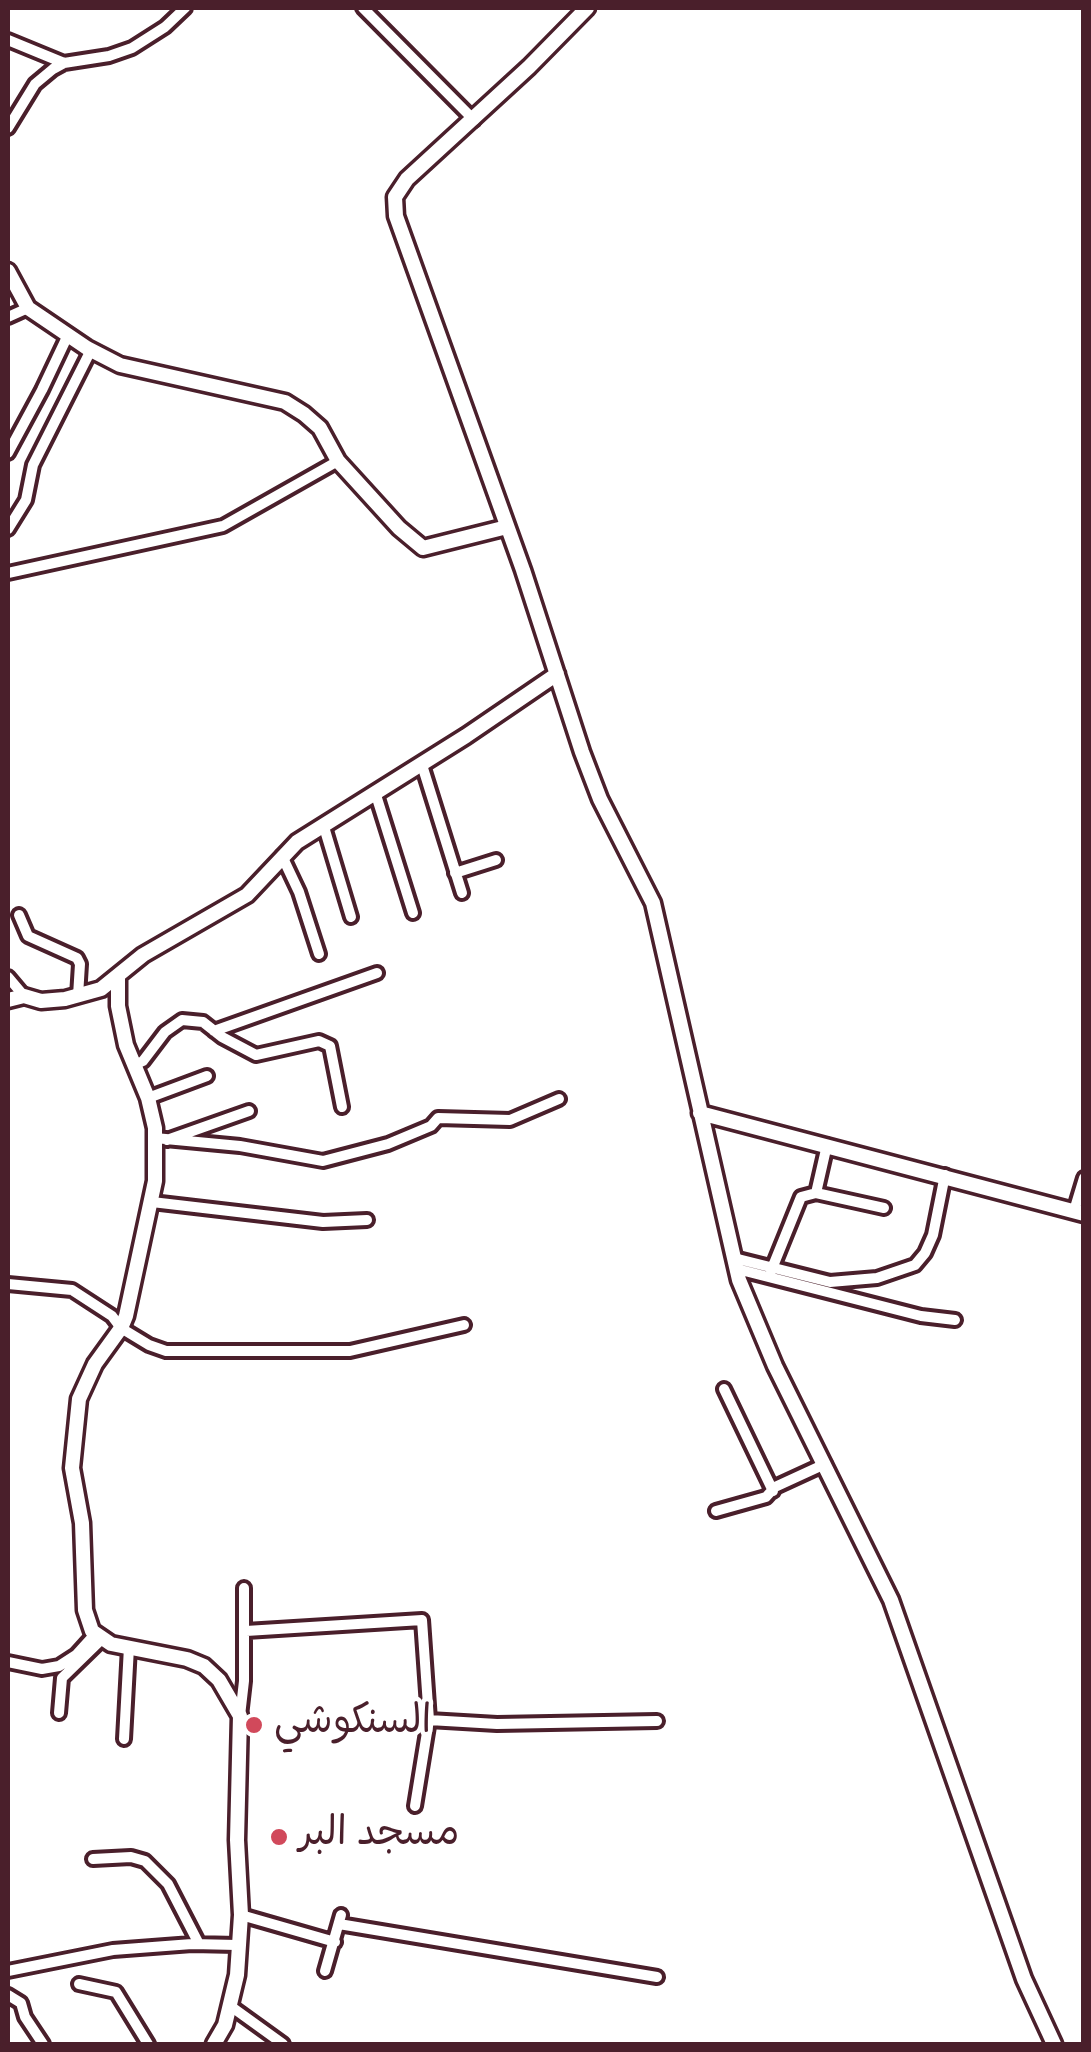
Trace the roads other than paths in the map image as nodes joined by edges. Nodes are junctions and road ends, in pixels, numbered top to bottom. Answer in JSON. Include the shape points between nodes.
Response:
{"nodes":[{"id":1,"x":185,"y":8,"type":"edge"},
{"id":2,"x":364,"y":8,"type":"edge"},
{"id":3,"x":587,"y":8,"type":"edge"},
{"id":4,"x":8,"y":40,"type":"edge"},
{"id":5,"x":64,"y":63,"type":"junction"},
{"id":6,"x":474,"y":120,"type":"junction"},
{"id":7,"x":8,"y":128,"type":"edge"},
{"id":8,"x":8,"y":271,"type":"edge"},
{"id":9,"x":28,"y":308,"type":"junction"},
{"id":10,"x":8,"y":317,"type":"edge"},
{"id":11,"x":68,"y":335,"type":"junction"},
{"id":12,"x":90,"y":350,"type":"junction"},
{"id":13,"x":8,"y":421,"type":"edge"},
{"id":14,"x":16,"y":436,"type":"junction"},
{"id":15,"x":8,"y":453,"type":"edge"},
{"id":16,"x":338,"y":462,"type":"junction"},
{"id":17,"x":10,"y":519,"type":"edge"},
{"id":18,"x":507,"y":527,"type":"junction"},
{"id":19,"x":8,"y":573,"type":"edge"},
{"id":20,"x":557,"y":674,"type":"junction"},
{"id":21,"x":422,"y":765,"type":"junction"},
{"id":22,"x":376,"y":795,"type":"junction"},
{"id":23,"x":324,"y":827,"type":"junction"},
{"id":24,"x":282,"y":856,"type":"junction"},
{"id":25,"x":496,"y":860,"type":"dead end"},
{"id":26,"x":455,"y":874,"type":"junction"},
{"id":27,"x":462,"y":893,"type":"dead end"},
{"id":28,"x":413,"y":913,"type":"dead end"},
{"id":29,"x":20,"y":915,"type":"dead end"},
{"id":30,"x":351,"y":917,"type":"dead end"},
{"id":31,"x":319,"y":954,"type":"dead end"},
{"id":32,"x":377,"y":973,"type":"dead end"},
{"id":33,"x":8,"y":977,"type":"edge"},
{"id":34,"x":118,"y":979,"type":"junction"},
{"id":35,"x":24,"y":996,"type":"junction"},
{"id":36,"x":78,"y":996,"type":"junction"},
{"id":37,"x":8,"y":1000,"type":"edge"},
{"id":38,"x":214,"y":1030,"type":"junction"},
{"id":39,"x":134,"y":1065,"type":"junction"},
{"id":40,"x":207,"y":1076,"type":"dead end"},
{"id":41,"x":148,"y":1098,"type":"junction"},
{"id":42,"x":559,"y":1099,"type":"dead end"},
{"id":43,"x":342,"y":1107,"type":"dead end"},
{"id":44,"x":249,"y":1110,"type":"dead end"},
{"id":45,"x":700,"y":1113,"type":"junction"},
{"id":46,"x":161,"y":1139,"type":"junction"},
{"id":47,"x":827,"y":1145,"type":"junction"},
{"id":48,"x":945,"y":1175,"type":"junction"},
{"id":49,"x":1084,"y":1178,"type":"edge"},
{"id":50,"x":816,"y":1193,"type":"junction"},
{"id":51,"x":152,"y":1202,"type":"junction"},
{"id":52,"x":884,"y":1208,"type":"dead end"},
{"id":53,"x":1079,"y":1212,"type":"edge"},
{"id":54,"x":366,"y":1220,"type":"dead end"},
{"id":55,"x":735,"y":1264,"type":"junction"},
{"id":56,"x":771,"y":1271,"type":"junction"},
{"id":57,"x":8,"y":1284,"type":"edge"},
{"id":58,"x":955,"y":1320,"type":"dead end"},
{"id":59,"x":464,"y":1325,"type":"dead end"},
{"id":60,"x":121,"y":1328,"type":"junction"},
{"id":61,"x":724,"y":1389,"type":"dead end"},
{"id":62,"x":824,"y":1464,"type":"junction"},
{"id":63,"x":773,"y":1491,"type":"junction"},
{"id":64,"x":716,"y":1511,"type":"dead end"},
{"id":65,"x":244,"y":1588,"type":"dead end"},
{"id":66,"x":246,"y":1631,"type":"junction"},
{"id":67,"x":98,"y":1637,"type":"junction"},
{"id":68,"x":129,"y":1646,"type":"junction"},
{"id":69,"x":8,"y":1662,"type":"edge"},
{"id":70,"x":60,"y":1712,"type":"dead end"},
{"id":71,"x":240,"y":1716,"type":"junction"},
{"id":72,"x":429,"y":1720,"type":"junction"},
{"id":73,"x":657,"y":1721,"type":"dead end"},
{"id":74,"x":124,"y":1739,"type":"dead end"},
{"id":75,"x":415,"y":1806,"type":"dead end"},
{"id":76,"x":93,"y":1859,"type":"dead end"},
{"id":77,"x":241,"y":1915,"type":"junction"},
{"id":78,"x":335,"y":1942,"type":"junction"},
{"id":79,"x":199,"y":1944,"type":"junction"},
{"id":80,"x":237,"y":1945,"type":"junction"},
{"id":81,"x":8,"y":1971,"type":"edge"},
{"id":82,"x":326,"y":1971,"type":"dead end"},
{"id":83,"x":657,"y":1977,"type":"dead end"},
{"id":84,"x":79,"y":1984,"type":"dead end"},
{"id":85,"x":8,"y":1995,"type":"edge"},
{"id":86,"x":229,"y":2005,"type":"junction"},
{"id":87,"x":43,"y":2044,"type":"edge"},
{"id":88,"x":148,"y":2044,"type":"edge"},
{"id":89,"x":214,"y":2044,"type":"edge"},
{"id":90,"x":283,"y":2044,"type":"edge"},
{"id":91,"x":1054,"y":2044,"type":"edge"}],
"edges":[{"from":1,"to":5,"type":"street","via":[[132,48]]},
{"from":2,"to":6,"type":"street"},
{"from":3,"to":6,"type":"street"},
{"from":4,"to":5,"type":"street"},
{"from":5,"to":7,"type":"street","via":[[35,84]]},
{"from":6,"to":18,"type":"street","via":[[407,179],[395,197],[396,216]]},
{"from":8,"to":9,"type":"street"},
{"from":9,"to":10,"type":"street"},
{"from":9,"to":11,"type":"street"},
{"from":11,"to":12,"type":"street"},
{"from":11,"to":14,"type":"street"},
{"from":12,"to":16,"type":"street","via":[[120,365],[285,402],[320,428]]},
{"from":12,"to":17,"type":"street","via":[[32,466],[26,500]]},
{"from":13,"to":14,"type":"street"},
{"from":14,"to":15,"type":"street"},
{"from":16,"to":18,"type":"street","via":[[422,548]]},
{"from":16,"to":19,"type":"street","via":[[223,526]]},
{"from":18,"to":20,"type":"street"},
{"from":20,"to":21,"type":"street"},
{"from":20,"to":45,"type":"street","via":[[600,799],[653,903]]},
{"from":21,"to":22,"type":"street"},
{"from":21,"to":26,"type":"street"},
{"from":22,"to":23,"type":"street"},
{"from":22,"to":28,"type":"street"},
{"from":23,"to":24,"type":"street"},
{"from":23,"to":30,"type":"street"},
{"from":24,"to":31,"type":"street"},
{"from":24,"to":34,"type":"street","via":[[247,896],[143,955]]},
{"from":25,"to":26,"type":"street"},
{"from":26,"to":27,"type":"street"},
{"from":29,"to":36,"type":"street","via":[[28,936],[77,958]]},
{"from":32,"to":38,"type":"street"},
{"from":33,"to":35,"type":"street"},
{"from":34,"to":36,"type":"street"},
{"from":34,"to":39,"type":"street"},
{"from":35,"to":36,"type":"street"},
{"from":35,"to":37,"type":"street"},
{"from":38,"to":39,"type":"street","via":[[182,1020]]},
{"from":38,"to":43,"type":"street","via":[[256,1055],[312,1040],[330,1046]]},
{"from":39,"to":41,"type":"street"},
{"from":40,"to":41,"type":"street"},
{"from":41,"to":46,"type":"street"},
{"from":42,"to":46,"type":"street","via":[[510,1120],[438,1118],[388,1144],[323,1161]]},
{"from":44,"to":46,"type":"street"},
{"from":45,"to":47,"type":"street"},
{"from":45,"to":55,"type":"street"},
{"from":46,"to":51,"type":"street"},
{"from":47,"to":48,"type":"street"},
{"from":47,"to":50,"type":"street"},
{"from":48,"to":53,"type":"street"},
{"from":48,"to":56,"type":"street","via":[[933,1235],[914,1265],[850,1282]]},
{"from":49,"to":53,"type":"street"},
{"from":50,"to":52,"type":"street"},
{"from":50,"to":56,"type":"street","via":[[801,1197]]},
{"from":51,"to":54,"type":"street","via":[[322,1222]]},
{"from":51,"to":60,"type":"street"},
{"from":55,"to":56,"type":"street"},
{"from":55,"to":62,"type":"street"},
{"from":56,"to":58,"type":"street"},
{"from":57,"to":60,"type":"street","via":[[72,1290]]},
{"from":59,"to":60,"type":"street","via":[[319,1353],[166,1351]]},
{"from":60,"to":67,"type":"street","via":[[95,1364],[73,1432],[86,1610]]},
{"from":61,"to":63,"type":"street"},
{"from":62,"to":63,"type":"street"},
{"from":62,"to":91,"type":"street","via":[[891,1600],[1024,1978]]},
{"from":63,"to":64,"type":"street"},
{"from":65,"to":66,"type":"street"},
{"from":66,"to":71,"type":"street"},
{"from":66,"to":72,"type":"street","via":[[422,1620]]},
{"from":67,"to":68,"type":"street"},
{"from":67,"to":69,"type":"street","via":[[59,1666]]},
{"from":67,"to":70,"type":"street","via":[[62,1678]]},
{"from":68,"to":71,"type":"street","via":[[204,1666]]},
{"from":68,"to":74,"type":"street"},
{"from":71,"to":77,"type":"street"},
{"from":72,"to":73,"type":"street"},
{"from":72,"to":75,"type":"street"},
{"from":76,"to":79,"type":"street","via":[[136,1858],[157,1871]]},
{"from":77,"to":78,"type":"street"},
{"from":77,"to":80,"type":"street"},
{"from":78,"to":82,"type":"street"},
{"from":78,"to":83,"type":"street","via":[[340,1920]]},
{"from":79,"to":80,"type":"street"},
{"from":79,"to":81,"type":"street","via":[[113,1950]]},
{"from":80,"to":86,"type":"street"},
{"from":84,"to":88,"type":"street","via":[[116,1992]]},
{"from":85,"to":87,"type":"street","via":[[22,2005]]},
{"from":86,"to":89,"type":"street"},
{"from":86,"to":90,"type":"street"}]}
